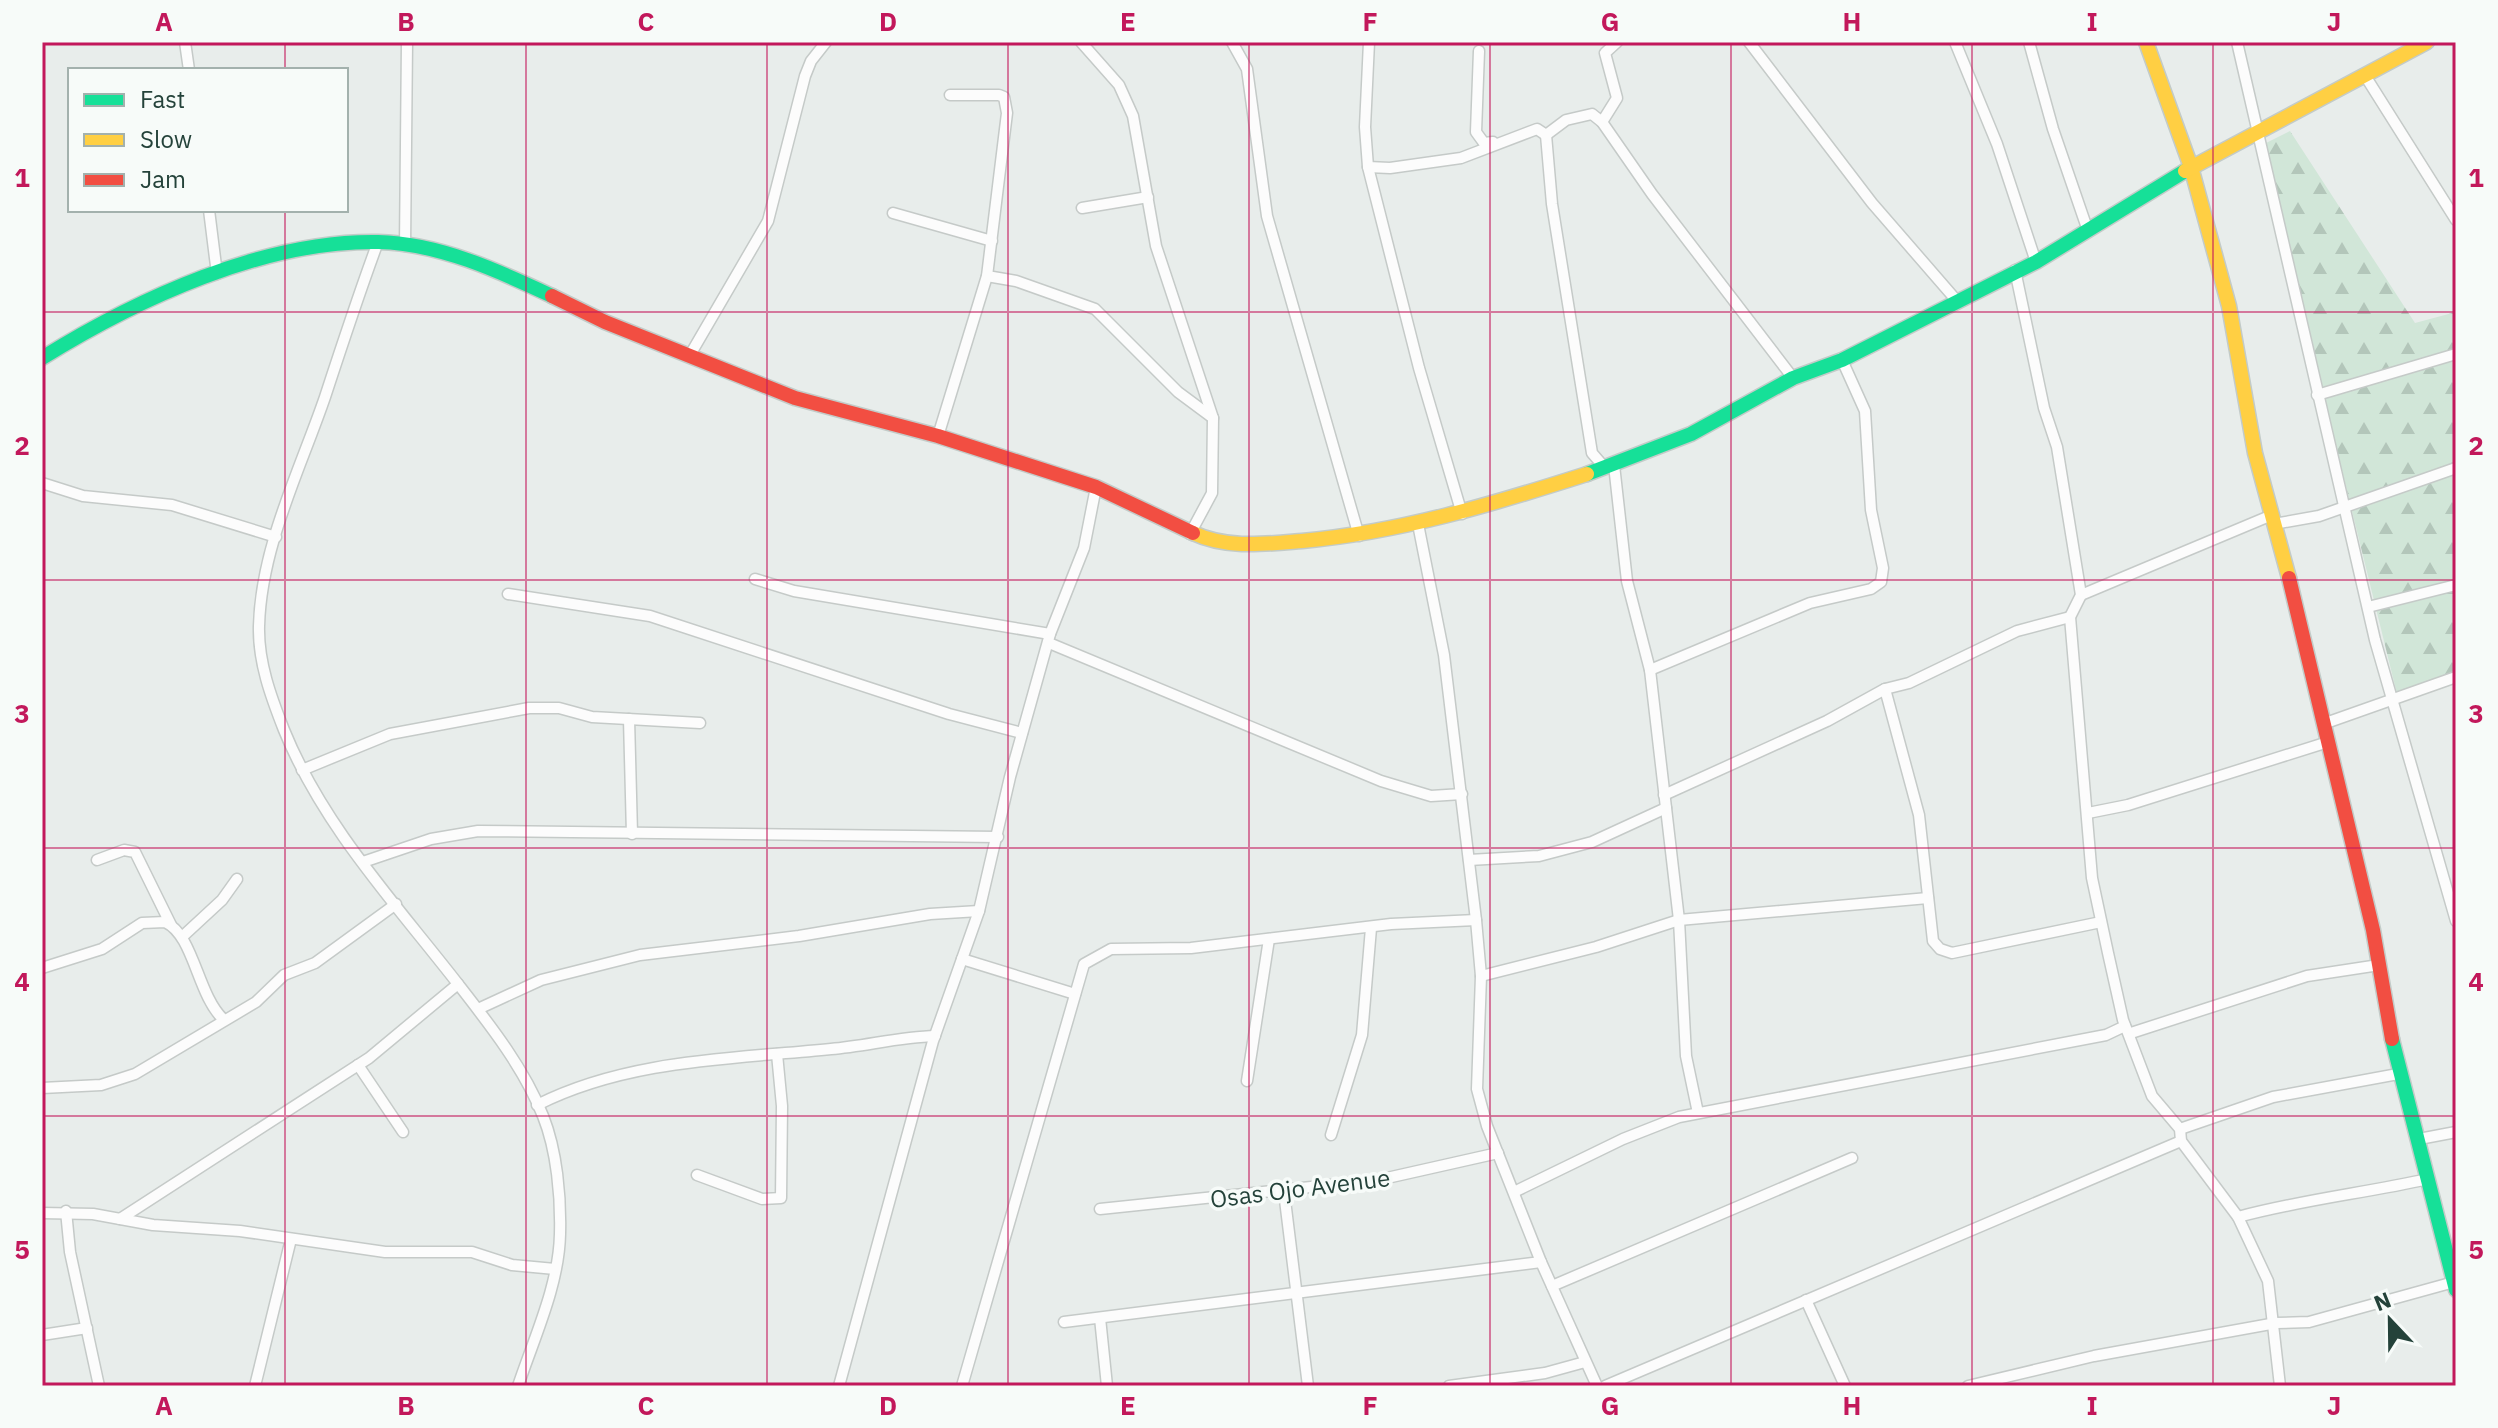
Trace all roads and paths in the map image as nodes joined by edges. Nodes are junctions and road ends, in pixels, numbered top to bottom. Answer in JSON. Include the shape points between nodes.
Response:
{"nodes":[{"id":1,"x":185,"y":42,"type":"edge"},
{"id":2,"x":407,"y":42,"type":"edge"},
{"id":3,"x":826,"y":42,"type":"edge"},
{"id":4,"x":1081,"y":42,"type":"edge"},
{"id":5,"x":1232,"y":42,"type":"edge"},
{"id":6,"x":1369,"y":42,"type":"edge"},
{"id":7,"x":1617,"y":42,"type":"edge"},
{"id":8,"x":1749,"y":42,"type":"edge"},
{"id":9,"x":1955,"y":42,"type":"edge"},
{"id":10,"x":2029,"y":42,"type":"edge"},
{"id":11,"x":2146,"y":42,"type":"edge"},
{"id":12,"x":2237,"y":42,"type":"edge"},
{"id":13,"x":2427,"y":42,"type":"edge"},
{"id":14,"x":1479,"y":51,"type":"dead end"},
{"id":15,"x":189,"y":68,"type":"edge"},
{"id":16,"x":2364,"y":74,"type":"junction"},
{"id":17,"x":950,"y":95,"type":"dead end"},
{"id":18,"x":1602,"y":122,"type":"junction"},
{"id":19,"x":2258,"y":131,"type":"junction"},
{"id":20,"x":1546,"y":135,"type":"junction"},
{"id":21,"x":1502,"y":140,"type":"junction"},
{"id":22,"x":1368,"y":167,"type":"junction"},
{"id":23,"x":2191,"y":167,"type":"junction"},
{"id":24,"x":1148,"y":197,"type":"junction"},
{"id":25,"x":1082,"y":208,"type":"dead end"},
{"id":26,"x":209,"y":212,"type":"edge"},
{"id":27,"x":893,"y":213,"type":"dead end"},
{"id":28,"x":2456,"y":220,"type":"edge"},
{"id":29,"x":2087,"y":228,"type":"junction"},
{"id":30,"x":992,"y":241,"type":"junction"},
{"id":31,"x":378,"y":242,"type":"junction"},
{"id":32,"x":405,"y":246,"type":"junction"},
{"id":33,"x":2036,"y":262,"type":"junction"},
{"id":34,"x":2015,"y":270,"type":"junction"},
{"id":35,"x":217,"y":274,"type":"junction"},
{"id":36,"x":987,"y":276,"type":"junction"},
{"id":37,"x":1957,"y":301,"type":"junction"},
{"id":38,"x":2456,"y":354,"type":"edge"},
{"id":39,"x":690,"y":355,"type":"junction"},
{"id":40,"x":42,"y":358,"type":"edge"},
{"id":41,"x":1842,"y":360,"type":"junction"},
{"id":42,"x":1793,"y":378,"type":"junction"},
{"id":43,"x":2317,"y":395,"type":"junction"},
{"id":44,"x":1213,"y":418,"type":"junction"},
{"id":45,"x":938,"y":436,"type":"junction"},
{"id":46,"x":1610,"y":466,"type":"junction"},
{"id":47,"x":2456,"y":468,"type":"edge"},
{"id":48,"x":42,"y":483,"type":"edge"},
{"id":49,"x":1096,"y":487,"type":"junction"},
{"id":50,"x":2344,"y":506,"type":"junction"},
{"id":51,"x":1462,"y":514,"type":"junction"},
{"id":52,"x":2273,"y":519,"type":"junction"},
{"id":53,"x":1418,"y":524,"type":"junction"},
{"id":54,"x":1190,"y":534,"type":"junction"},
{"id":55,"x":1359,"y":536,"type":"junction"},
{"id":56,"x":276,"y":537,"type":"junction"},
{"id":57,"x":755,"y":579,"type":"dead end"},
{"id":58,"x":2456,"y":585,"type":"edge"},
{"id":59,"x":508,"y":594,"type":"dead end"},
{"id":60,"x":2081,"y":595,"type":"junction"},
{"id":61,"x":2368,"y":607,"type":"junction"},
{"id":62,"x":2070,"y":617,"type":"junction"},
{"id":63,"x":1050,"y":638,"type":"junction"},
{"id":64,"x":1650,"y":670,"type":"junction"},
{"id":65,"x":2456,"y":677,"type":"edge"},
{"id":66,"x":1885,"y":689,"type":"junction"},
{"id":67,"x":2393,"y":699,"type":"junction"},
{"id":68,"x":629,"y":719,"type":"junction"},
{"id":69,"x":700,"y":723,"type":"dead end"},
{"id":70,"x":2323,"y":724,"type":"junction"},
{"id":71,"x":1022,"y":733,"type":"junction"},
{"id":72,"x":2328,"y":742,"type":"junction"},
{"id":73,"x":302,"y":770,"type":"junction"},
{"id":74,"x":1462,"y":794,"type":"junction"},
{"id":75,"x":1664,"y":795,"type":"junction"},
{"id":76,"x":1666,"y":808,"type":"junction"},
{"id":77,"x":2088,"y":813,"type":"junction"},
{"id":78,"x":632,"y":834,"type":"junction"},
{"id":79,"x":998,"y":837,"type":"junction"},
{"id":80,"x":97,"y":860,"type":"dead end"},
{"id":81,"x":1469,"y":860,"type":"junction"},
{"id":82,"x":363,"y":862,"type":"junction"},
{"id":83,"x":237,"y":879,"type":"dead end"},
{"id":84,"x":1928,"y":898,"type":"junction"},
{"id":85,"x":396,"y":904,"type":"junction"},
{"id":86,"x":2454,"y":905,"type":"edge"},
{"id":87,"x":979,"y":911,"type":"junction"},
{"id":88,"x":1476,"y":920,"type":"junction"},
{"id":89,"x":1679,"y":920,"type":"junction"},
{"id":90,"x":2456,"y":921,"type":"edge"},
{"id":91,"x":2101,"y":922,"type":"junction"},
{"id":92,"x":171,"y":925,"type":"junction"},
{"id":93,"x":1371,"y":928,"type":"junction"},
{"id":94,"x":182,"y":937,"type":"junction"},
{"id":95,"x":1269,"y":939,"type":"junction"},
{"id":96,"x":962,"y":959,"type":"junction"},
{"id":97,"x":2379,"y":965,"type":"junction"},
{"id":98,"x":42,"y":968,"type":"edge"},
{"id":99,"x":1481,"y":976,"type":"junction"},
{"id":100,"x":458,"y":984,"type":"junction"},
{"id":101,"x":1075,"y":994,"type":"junction"},
{"id":102,"x":478,"y":1009,"type":"junction"},
{"id":103,"x":223,"y":1019,"type":"junction"},
{"id":104,"x":2128,"y":1030,"type":"junction"},
{"id":105,"x":935,"y":1036,"type":"junction"},
{"id":106,"x":777,"y":1054,"type":"junction"},
{"id":107,"x":358,"y":1065,"type":"junction"},
{"id":108,"x":2398,"y":1074,"type":"junction"},
{"id":109,"x":1247,"y":1081,"type":"dead end"},
{"id":110,"x":42,"y":1088,"type":"edge"},
{"id":111,"x":537,"y":1105,"type":"junction"},
{"id":112,"x":1698,"y":1113,"type":"junction"},
{"id":113,"x":2180,"y":1129,"type":"junction"},
{"id":114,"x":403,"y":1132,"type":"dead end"},
{"id":115,"x":2456,"y":1132,"type":"edge"},
{"id":116,"x":1331,"y":1135,"type":"dead end"},
{"id":117,"x":2419,"y":1139,"type":"junction"},
{"id":118,"x":2181,"y":1141,"type":"junction"},
{"id":119,"x":1498,"y":1153,"type":"junction"},
{"id":120,"x":1852,"y":1158,"type":"dead end"},
{"id":121,"x":697,"y":1175,"type":"dead end"},
{"id":122,"x":2428,"y":1179,"type":"junction"},
{"id":123,"x":1284,"y":1192,"type":"junction"},
{"id":124,"x":1514,"y":1192,"type":"junction"},
{"id":125,"x":1100,"y":1209,"type":"dead end"},
{"id":126,"x":66,"y":1211,"type":"junction"},
{"id":127,"x":42,"y":1213,"type":"edge"},
{"id":128,"x":2238,"y":1217,"type":"junction"},
{"id":129,"x":120,"y":1219,"type":"junction"},
{"id":130,"x":291,"y":1239,"type":"junction"},
{"id":131,"x":1541,"y":1262,"type":"junction"},
{"id":132,"x":555,"y":1269,"type":"junction"},
{"id":133,"x":2454,"y":1279,"type":"edge"},
{"id":134,"x":1552,"y":1286,"type":"junction"},
{"id":135,"x":1298,"y":1294,"type":"junction"},
{"id":136,"x":1806,"y":1300,"type":"junction"},
{"id":137,"x":1100,"y":1318,"type":"junction"},
{"id":138,"x":1064,"y":1322,"type":"dead end"},
{"id":139,"x":2276,"y":1323,"type":"junction"},
{"id":140,"x":87,"y":1328,"type":"junction"},
{"id":141,"x":42,"y":1335,"type":"edge"},
{"id":142,"x":1585,"y":1362,"type":"junction"},
{"id":143,"x":99,"y":1386,"type":"edge"},
{"id":144,"x":255,"y":1386,"type":"edge"},
{"id":145,"x":518,"y":1386,"type":"edge"},
{"id":146,"x":839,"y":1386,"type":"edge"},
{"id":147,"x":962,"y":1386,"type":"edge"},
{"id":148,"x":1107,"y":1386,"type":"edge"},
{"id":149,"x":1308,"y":1386,"type":"edge"},
{"id":150,"x":1449,"y":1386,"type":"edge"},
{"id":151,"x":1597,"y":1386,"type":"edge"},
{"id":152,"x":1605,"y":1386,"type":"edge"},
{"id":153,"x":1845,"y":1386,"type":"edge"},
{"id":154,"x":1968,"y":1386,"type":"edge"},
{"id":155,"x":2280,"y":1386,"type":"edge"}],
"edges":[{"from":1,"to":15,"type":"street"},
{"from":2,"to":32,"type":"street"},
{"from":3,"to":39,"type":"street","via":[[805,76],[768,221]]},
{"from":4,"to":24,"type":"street","via":[[1119,85],[1133,116]]},
{"from":5,"to":55,"type":"street","via":[[1247,69],[1267,216]]},
{"from":6,"to":22,"type":"street"},
{"from":7,"to":18,"type":"street","via":[[1605,53],[1617,98]]},
{"from":8,"to":37,"type":"street","via":[[1872,203]]},
{"from":9,"to":33,"type":"street","via":[[1997,144]]},
{"from":10,"to":29,"type":"street"},
{"from":11,"to":23,"type":"street"},
{"from":12,"to":19,"type":"street"},
{"from":13,"to":16,"type":"street"},
{"from":14,"to":21,"type":"street","via":[[1476,132],[1484,143]]},
{"from":16,"to":19,"type":"street"},
{"from":16,"to":28,"type":"street"},
{"from":17,"to":30,"type":"street","via":[[1004,97],[1005,138]]},
{"from":18,"to":20,"type":"street","via":[[1592,114],[1580,115]]},
{"from":18,"to":42,"type":"street"},
{"from":19,"to":23,"type":"street"},
{"from":19,"to":43,"type":"street"},
{"from":20,"to":21,"type":"street","via":[[1537,129]]},
{"from":20,"to":46,"type":"street","via":[[1592,453]]},
{"from":21,"to":22,"type":"street","via":[[1461,158]]},
{"from":22,"to":51,"type":"street"},
{"from":23,"to":29,"type":"street"},
{"from":23,"to":52,"type":"street","via":[[2229,306],[2255,453]]},
{"from":24,"to":25,"type":"street"},
{"from":24,"to":44,"type":"street","via":[[1156,246]]},
{"from":26,"to":35,"type":"street"},
{"from":27,"to":30,"type":"street"},
{"from":29,"to":33,"type":"street"},
{"from":30,"to":36,"type":"street"},
{"from":31,"to":32,"type":"street"},
{"from":31,"to":35,"type":"street","via":[[278,255]]},
{"from":31,"to":56,"type":"street"},
{"from":32,"to":39,"type":"street","via":[[500,271],[605,322]]},
{"from":33,"to":34,"type":"street"},
{"from":34,"to":37,"type":"street"},
{"from":34,"to":60,"type":"street","via":[[2057,447]]},
{"from":35,"to":40,"type":"street","via":[[95,325]]},
{"from":36,"to":44,"type":"street","via":[[1095,309],[1178,392]]},
{"from":36,"to":45,"type":"street"},
{"from":37,"to":41,"type":"street"},
{"from":38,"to":43,"type":"street"},
{"from":39,"to":45,"type":"street","via":[[795,398]]},
{"from":41,"to":42,"type":"street"},
{"from":41,"to":64,"type":"street","via":[[1865,411],[1881,582],[1810,603]]},
{"from":42,"to":46,"type":"street","via":[[1691,434]]},
{"from":43,"to":50,"type":"street"},
{"from":44,"to":54,"type":"street","via":[[1212,493]]},
{"from":45,"to":49,"type":"street"},
{"from":46,"to":51,"type":"street"},
{"from":46,"to":64,"type":"street","via":[[1627,581]]},
{"from":47,"to":50,"type":"street"},
{"from":48,"to":56,"type":"street","via":[[83,496],[172,505]]},
{"from":49,"to":54,"type":"street"},
{"from":49,"to":63,"type":"street","via":[[1084,548]]},
{"from":50,"to":52,"type":"street","via":[[2319,516]]},
{"from":50,"to":61,"type":"street"},
{"from":51,"to":53,"type":"street"},
{"from":52,"to":60,"type":"street"},
{"from":52,"to":70,"type":"street"},
{"from":53,"to":55,"type":"street"},
{"from":53,"to":74,"type":"street","via":[[1444,655]]},
{"from":54,"to":55,"type":"street","via":[[1257,545]]},
{"from":56,"to":73,"type":"street","via":[[258,628],[269,692]]},
{"from":57,"to":63,"type":"street","via":[[794,591]]},
{"from":58,"to":61,"type":"street"},
{"from":59,"to":71,"type":"street","via":[[610,607],[663,620]]},
{"from":60,"to":62,"type":"street"},
{"from":61,"to":67,"type":"street"},
{"from":62,"to":66,"type":"street","via":[[2017,631],[1909,683]]},
{"from":62,"to":77,"type":"street"},
{"from":63,"to":71,"type":"street"},
{"from":63,"to":74,"type":"street","via":[[1381,781],[1431,796]]},
{"from":64,"to":75,"type":"street"},
{"from":65,"to":67,"type":"street"},
{"from":66,"to":75,"type":"street"},
{"from":66,"to":84,"type":"street","via":[[1919,815]]},
{"from":67,"to":70,"type":"street"},
{"from":67,"to":86,"type":"street"},
{"from":68,"to":69,"type":"street"},
{"from":68,"to":73,"type":"street","via":[[547,707],[473,716],[390,734]]},
{"from":68,"to":78,"type":"street"},
{"from":70,"to":72,"type":"street"},
{"from":71,"to":79,"type":"street"},
{"from":72,"to":77,"type":"street"},
{"from":72,"to":97,"type":"street"},
{"from":73,"to":82,"type":"street"},
{"from":74,"to":81,"type":"street"},
{"from":75,"to":76,"type":"street"},
{"from":76,"to":81,"type":"street","via":[[1592,842],[1539,856]]},
{"from":76,"to":89,"type":"street"},
{"from":77,"to":91,"type":"street"},
{"from":78,"to":79,"type":"street"},
{"from":78,"to":82,"type":"street","via":[[478,831],[431,839]]},
{"from":79,"to":87,"type":"street"},
{"from":80,"to":92,"type":"street","via":[[124,850],[135,852]]},
{"from":81,"to":88,"type":"street"},
{"from":82,"to":85,"type":"street"},
{"from":83,"to":94,"type":"street"},
{"from":84,"to":89,"type":"street"},
{"from":84,"to":91,"type":"street","via":[[1933,941],[1952,953]]},
{"from":85,"to":100,"type":"street"},
{"from":85,"to":103,"type":"street","via":[[327,955],[284,975],[256,1002]]},
{"from":86,"to":90,"type":"street"},
{"from":87,"to":96,"type":"street"},
{"from":87,"to":102,"type":"street","via":[[640,955],[541,980]]},
{"from":88,"to":93,"type":"street"},
{"from":88,"to":99,"type":"street"},
{"from":89,"to":99,"type":"street"},
{"from":89,"to":112,"type":"street","via":[[1686,1056]]},
{"from":91,"to":104,"type":"street"},
{"from":92,"to":94,"type":"street"},
{"from":92,"to":98,"type":"street","via":[[142,923],[102,949]]},
{"from":93,"to":95,"type":"street"},
{"from":93,"to":116,"type":"street","via":[[1362,1035]]},
{"from":94,"to":103,"type":"street","via":[[208,1002]]},
{"from":95,"to":101,"type":"street","via":[[1191,948],[1111,949],[1084,964]]},
{"from":95,"to":109,"type":"street"},
{"from":96,"to":101,"type":"street"},
{"from":96,"to":105,"type":"street"},
{"from":97,"to":104,"type":"street","via":[[2307,976]]},
{"from":97,"to":108,"type":"street"},
{"from":99,"to":119,"type":"street","via":[[1477,1089]]},
{"from":100,"to":102,"type":"street"},
{"from":100,"to":107,"type":"street"},
{"from":101,"to":147,"type":"street"},
{"from":102,"to":111,"type":"street"},
{"from":103,"to":110,"type":"street","via":[[123,1079]]},
{"from":104,"to":112,"type":"street"},
{"from":104,"to":113,"type":"street","via":[[2152,1096]]},
{"from":105,"to":106,"type":"street"},
{"from":105,"to":146,"type":"street"},
{"from":106,"to":111,"type":"street","via":[[652,1068]]},
{"from":106,"to":121,"type":"street","via":[[781,1198],[762,1199]]},
{"from":107,"to":114,"type":"street"},
{"from":107,"to":129,"type":"street"},
{"from":108,"to":113,"type":"street","via":[[2273,1097]]},
{"from":108,"to":117,"type":"street"},
{"from":111,"to":132,"type":"street","via":[[555,1164],[560,1235]]},
{"from":112,"to":124,"type":"street","via":[[1623,1139]]},
{"from":113,"to":118,"type":"street"},
{"from":115,"to":117,"type":"street"},
{"from":117,"to":122,"type":"street"},
{"from":118,"to":128,"type":"street"},
{"from":118,"to":136,"type":"street"},
{"from":119,"to":123,"type":"street","name":"Osas Ojo Avenue","via":[[1378,1180]]},
{"from":119,"to":124,"type":"street"},
{"from":120,"to":134,"type":"street"},
{"from":122,"to":128,"type":"street"},
{"from":122,"to":133,"type":"street"},
{"from":123,"to":125,"type":"street","name":"Osas Ojo Avenue"},
{"from":123,"to":135,"type":"street"},
{"from":124,"to":131,"type":"street"},
{"from":126,"to":127,"type":"street"},
{"from":126,"to":129,"type":"street"},
{"from":126,"to":140,"type":"street"},
{"from":128,"to":139,"type":"street","via":[[2268,1281]]},
{"from":129,"to":130,"type":"street"},
{"from":130,"to":132,"type":"street","via":[[385,1252],[472,1252],[512,1265]]},
{"from":130,"to":144,"type":"street"},
{"from":131,"to":134,"type":"street"},
{"from":131,"to":135,"type":"street"},
{"from":132,"to":145,"type":"street"},
{"from":133,"to":139,"type":"street","via":[[2309,1322]]},
{"from":134,"to":142,"type":"street"},
{"from":135,"to":137,"type":"street"},
{"from":135,"to":149,"type":"street"},
{"from":136,"to":152,"type":"street"},
{"from":136,"to":153,"type":"street"},
{"from":137,"to":138,"type":"street"},
{"from":137,"to":148,"type":"street"},
{"from":139,"to":154,"type":"street","via":[[2094,1356]]},
{"from":139,"to":155,"type":"street"},
{"from":140,"to":141,"type":"street"},
{"from":140,"to":143,"type":"street"},
{"from":142,"to":150,"type":"street"},
{"from":142,"to":151,"type":"street"}]}
